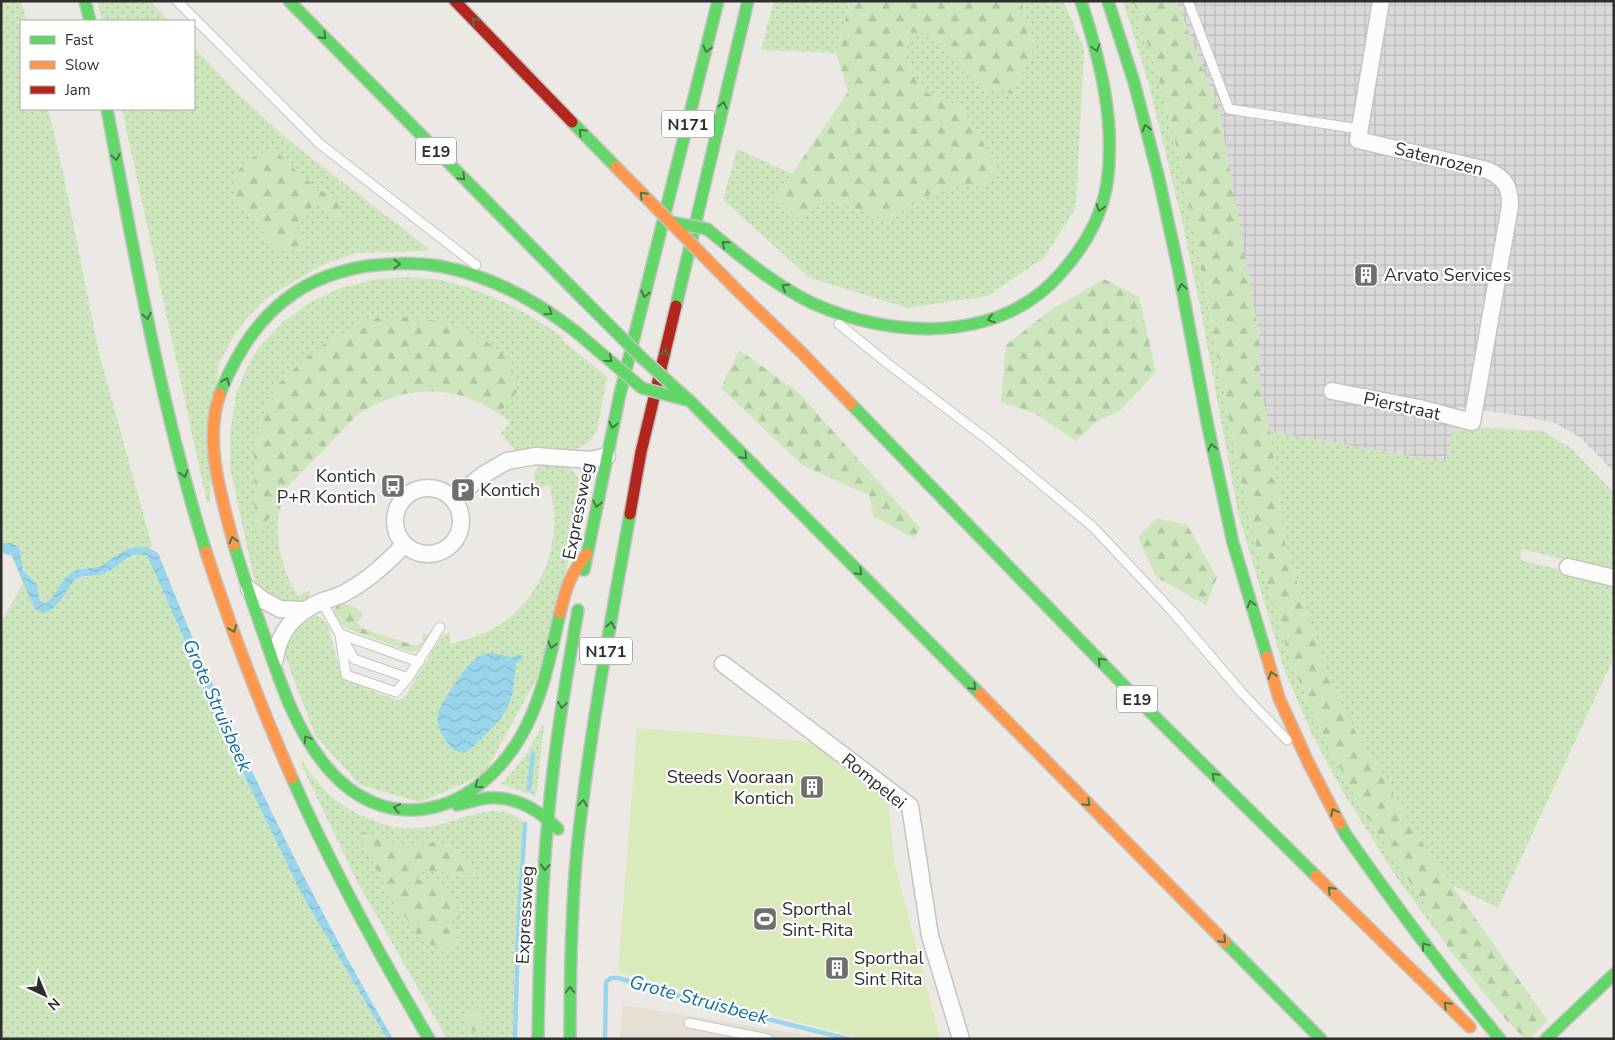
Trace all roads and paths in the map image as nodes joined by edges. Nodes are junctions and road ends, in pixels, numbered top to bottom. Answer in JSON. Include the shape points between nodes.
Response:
{"nodes":[{"id":1,"x":85,"y":1,"type":"edge"},
{"id":2,"x":176,"y":1,"type":"edge"},
{"id":3,"x":289,"y":1,"type":"edge"},
{"id":4,"x":455,"y":1,"type":"edge"},
{"id":5,"x":718,"y":1,"type":"edge"},
{"id":6,"x":748,"y":1,"type":"edge"},
{"id":7,"x":758,"y":1,"type":"edge"},
{"id":8,"x":1081,"y":1,"type":"edge"},
{"id":9,"x":1108,"y":1,"type":"edge"},
{"id":10,"x":1188,"y":1,"type":"edge"},
{"id":11,"x":1381,"y":1,"type":"edge"},
{"id":12,"x":90,"y":20,"type":"edge"},
{"id":13,"x":735,"y":55,"type":"junction"},
{"id":14,"x":107,"y":110,"type":"edge"},
{"id":15,"x":1359,"y":129,"type":"junction"},
{"id":16,"x":670,"y":222,"type":"junction"},
{"id":17,"x":504,"y":287,"type":"junction"},
{"id":18,"x":813,"y":303,"type":"junction"},
{"id":19,"x":1332,"y":391,"type":"dead end"},
{"id":20,"x":690,"y":401,"type":"junction"},
{"id":21,"x":1472,"y":422,"type":"joint"},
{"id":22,"x":611,"y":456,"type":"junction"},
{"id":23,"x":453,"y":499,"type":"junction"},
{"id":24,"x":404,"y":545,"type":"junction"},
{"id":25,"x":587,"y":554,"type":"junction"},
{"id":26,"x":1568,"y":567,"type":"dead end"},
{"id":27,"x":1614,"y":578,"type":"edge"},
{"id":28,"x":582,"y":582,"type":"dead end"},
{"id":29,"x":246,"y":587,"type":"junction"},
{"id":30,"x":579,"y":601,"type":"dead end"},
{"id":31,"x":322,"y":602,"type":"junction"},
{"id":32,"x":304,"y":610,"type":"junction"},
{"id":33,"x":440,"y":628,"type":"dead end"},
{"id":34,"x":340,"y":634,"type":"junction"},
{"id":35,"x":420,"y":662,"type":"junction"},
{"id":36,"x":723,"y":664,"type":"dead end"},
{"id":37,"x":274,"y":665,"type":"junction"},
{"id":38,"x":408,"y":678,"type":"junction"},
{"id":39,"x":1308,"y":762,"type":"junction"},
{"id":40,"x":445,"y":805,"type":"junction"},
{"id":41,"x":548,"y":818,"type":"junction"},
{"id":42,"x":577,"y":851,"type":"junction"},
{"id":43,"x":1614,"y":974,"type":"edge"},
{"id":44,"x":689,"y":1023,"type":"dead end"},
{"id":45,"x":1474,"y":1032,"type":"dead end"},
{"id":46,"x":1500,"y":1038,"type":"edge"},
{"id":47,"x":429,"y":1039,"type":"edge"},
{"id":48,"x":538,"y":1039,"type":"edge"},
{"id":49,"x":570,"y":1039,"type":"edge"},
{"id":50,"x":768,"y":1039,"type":"edge"},
{"id":51,"x":961,"y":1039,"type":"edge"},
{"id":52,"x":1321,"y":1039,"type":"edge"},
{"id":53,"x":1546,"y":1039,"type":"edge"}],
"edges":[{"from":1,"to":12,"type":"main road"},
{"from":2,"to":17,"type":"lane","via":[[320,144]]},
{"from":3,"to":20,"type":"main road","number":"E19","one_way":true,"bridge":true,"via":[[642,358]]},
{"from":16,"to":4,"type":"main road","number":"E19","one_way":true,"bridge":true},
{"from":5,"to":22,"type":"main road","name":"Expressweg","number":"N171","one_way":true,"via":[[622,385]]},
{"from":6,"to":13,"type":"main road","number":"N171"},
{"from":7,"to":13,"type":"main road"},
{"from":8,"to":18,"type":"main road","one_way":true,"via":[[1099,57],[1109,114],[1110,147],[1107,184],[1099,213],[1067,270],[1052,285],[1016,310],[961,327],[927,330],[888,327]]},
{"from":39,"to":9,"type":"main road","one_way":true,"via":[[1279,698],[1233,543],[1158,175],[1134,82]]},
{"from":10,"to":15,"type":"lane","via":[[1230,109]]},
{"from":11,"to":15,"type":"street"},
{"from":42,"to":13,"type":"main road","number":"N171","one_way":true,"via":[[595,713],[637,452]]},
{"from":14,"to":47,"type":"main road","one_way":true,"via":[[169,417],[226,613],[276,742],[316,829],[360,917]]},
{"from":15,"to":21,"type":"street","name":"Satenrozen","via":[[1358,140],[1487,170],[1501,178],[1508,189],[1510,206]]},
{"from":18,"to":16,"type":"main road","one_way":true,"bridge":true,"via":[[743,260],[707,229]]},
{"from":45,"to":16,"type":"main road","number":"E19","one_way":true,"bridge":true,"via":[[1140,702],[801,352]]},
{"from":17,"to":20,"type":"main road","one_way":true,"bridge":true,"via":[[535,302],[575,331],[642,388]]},
{"from":29,"to":17,"type":"main road","one_way":true,"via":[[228,523],[214,452],[218,401],[234,364],[259,325],[290,294],[324,276],[348,269],[420,263],[456,270]]},
{"from":18,"to":39,"type":"lane","via":[[1093,527]]},
{"from":19,"to":21,"type":"street","name":"Pierstraat"},
{"from":20,"to":52,"type":"main road","number":"E19","one_way":true},
{"from":22,"to":23,"type":"street","via":[[591,460],[536,456],[507,461]]},
{"from":22,"to":25,"type":"main road","name":"Expressweg","number":"N171","one_way":true},
{"from":23,"to":24,"type":"street","via":[[461,517],[460,532],[451,546],[430,554],[416,552]]},
{"from":23,"to":24,"type":"street","via":[[433,488],[412,491],[404,497],[394,518],[395,530]]},
{"from":24,"to":31,"type":"street","via":[[381,569],[347,592]]},
{"from":25,"to":28,"type":"main road","name":"Expressweg","number":"N171"},
{"from":25,"to":40,"type":"main road","one_way":true,"via":[[571,576],[537,702],[521,738],[490,776]]},
{"from":26,"to":27,"type":"street"},
{"from":29,"to":32,"type":"street","via":[[280,609]]},
{"from":29,"to":37,"type":"main road"},
{"from":30,"to":41,"type":"main road","name":"Expressweg","number":"N171","one_way":true},
{"from":31,"to":32,"type":"street"},
{"from":31,"to":34,"type":"lane"},
{"from":32,"to":37,"type":"street","via":[[282,633]]},
{"from":33,"to":35,"type":"lane"},
{"from":34,"to":35,"type":"lane"},
{"from":34,"to":38,"type":"lane","via":[[354,659]]},
{"from":34,"to":38,"type":"lane","via":[[346,675],[396,692]]},
{"from":35,"to":38,"type":"lane"},
{"from":36,"to":51,"type":"street","name":"Rompelei","via":[[910,806],[930,936]]},
{"from":40,"to":37,"type":"main road","one_way":true,"via":[[416,811],[391,808],[370,802],[350,789],[315,752],[301,730]]},
{"from":46,"to":39,"type":"main road","one_way":true,"via":[[1398,910],[1346,835]]},
{"from":40,"to":41,"type":"main road","via":[[490,798],[508,799]]},
{"from":41,"to":42,"type":"main road"},
{"from":41,"to":48,"type":"main road","name":"Expressweg","number":"N171","one_way":true},
{"from":49,"to":42,"type":"main road","number":"N171","one_way":true,"via":[[570,956]]},
{"from":43,"to":53,"type":"main road"},
{"from":44,"to":50,"type":"lane"}]}
